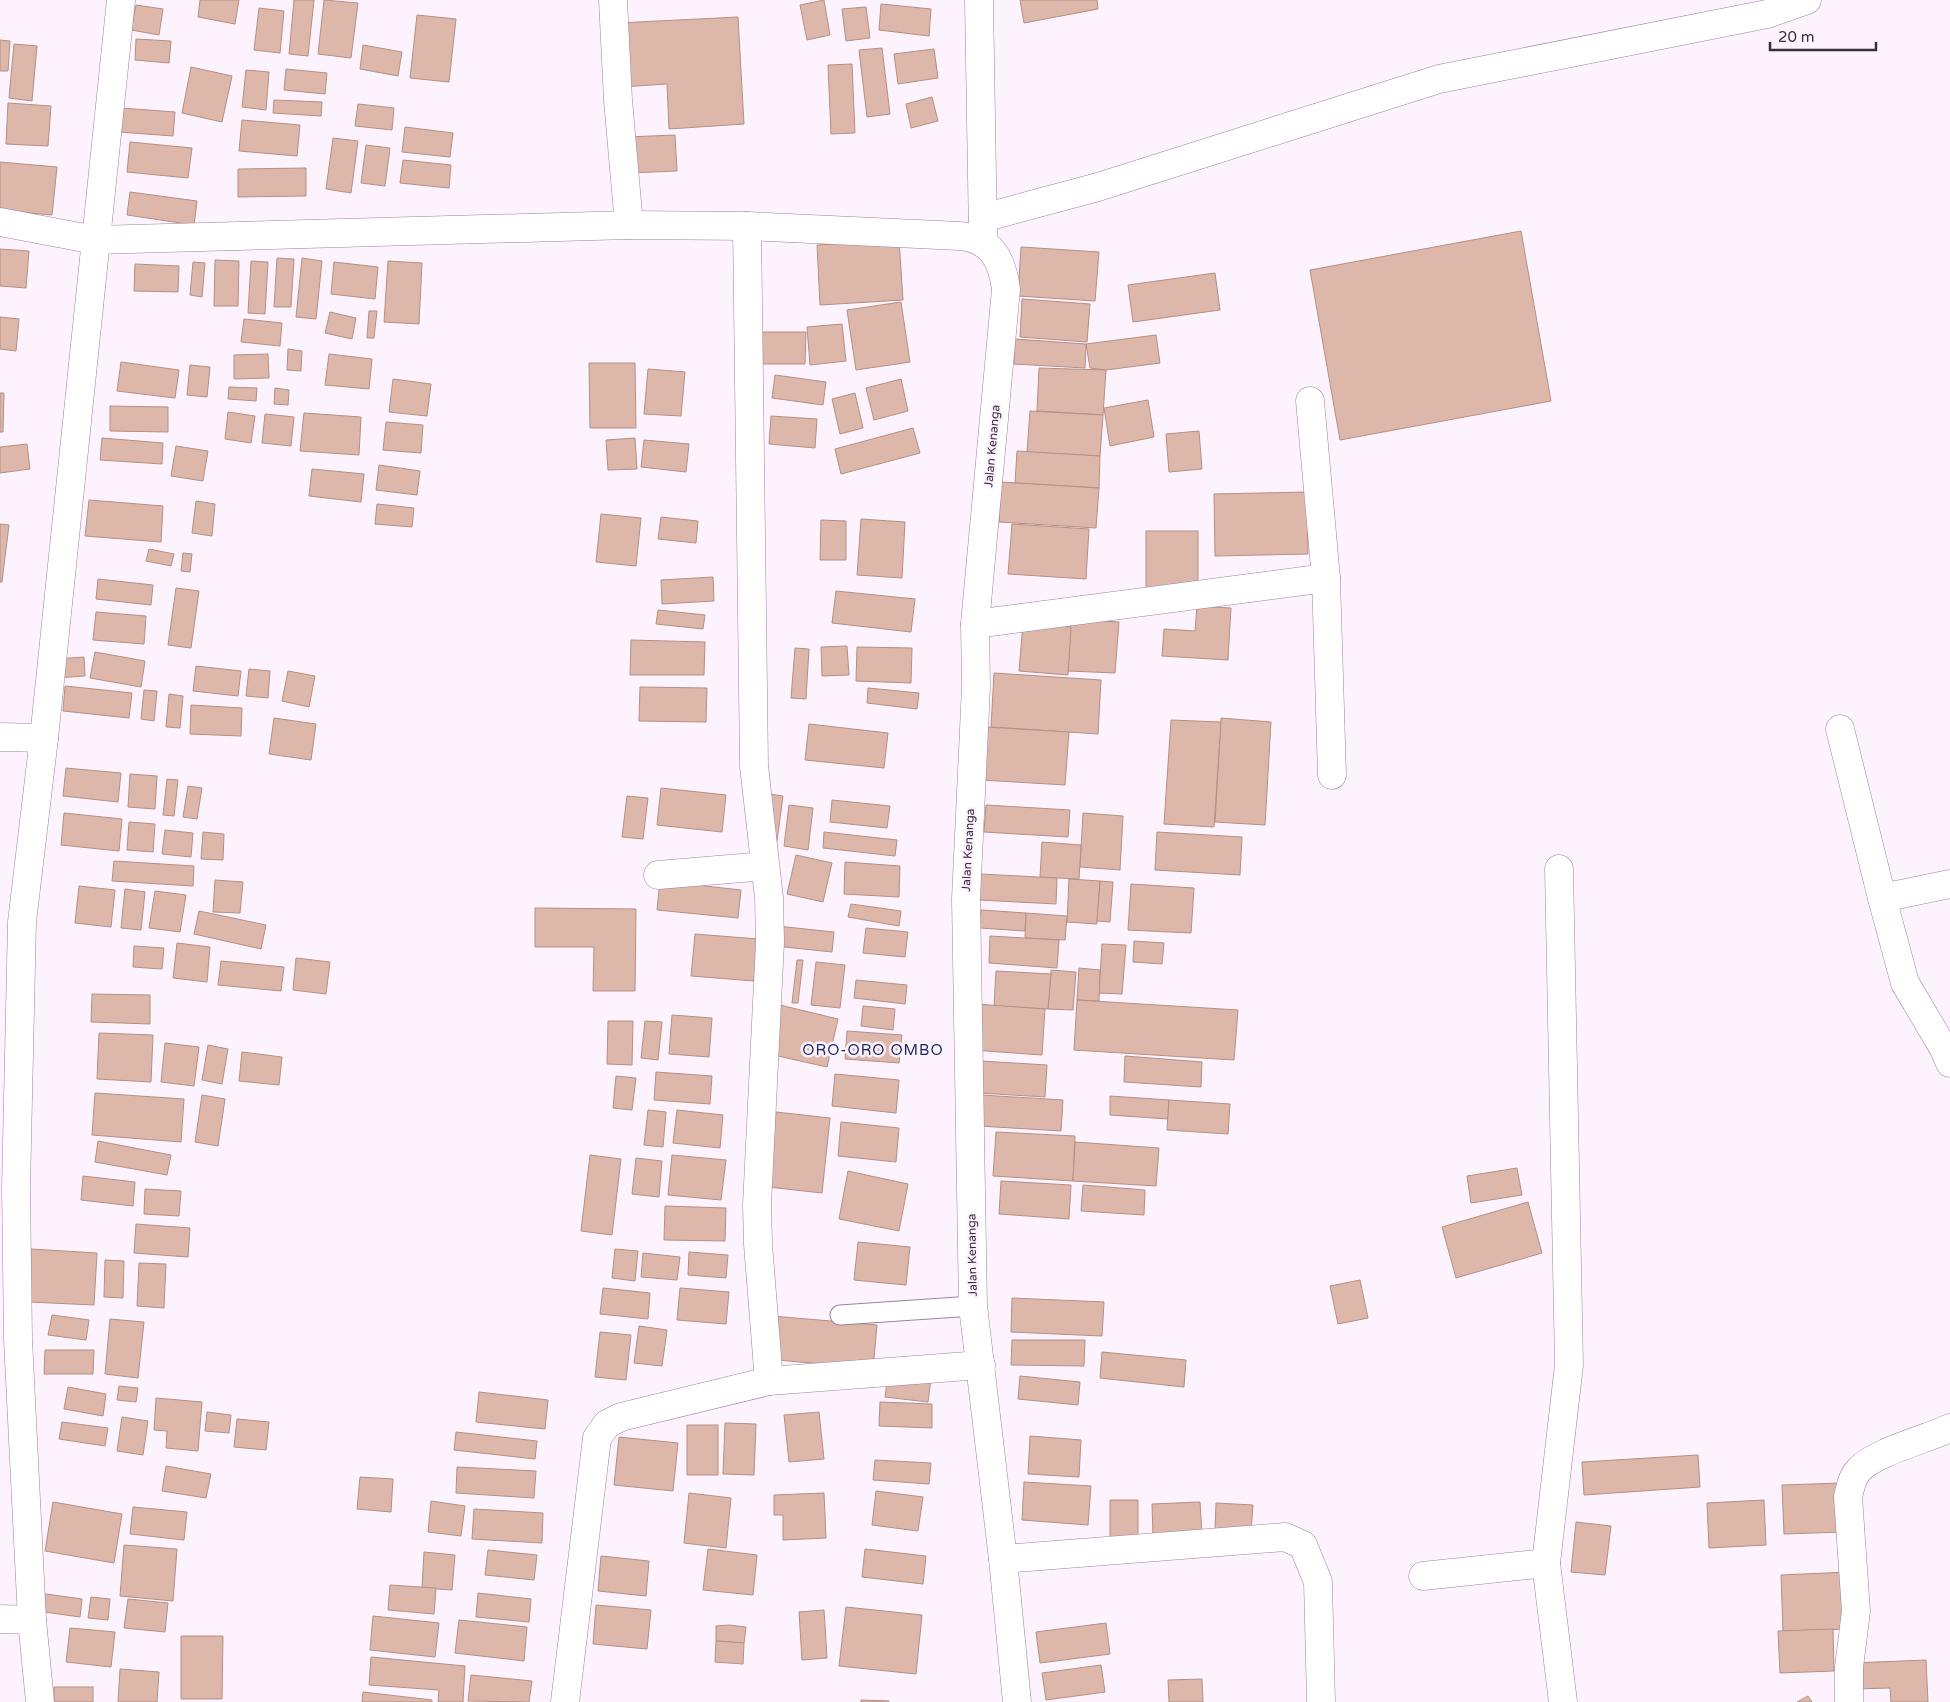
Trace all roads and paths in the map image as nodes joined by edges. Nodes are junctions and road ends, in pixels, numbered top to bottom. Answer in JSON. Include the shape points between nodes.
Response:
{"nodes":[{"id":1,"x":121,"y":0,"type":"edge"},
{"id":2,"x":613,"y":0,"type":"edge"},
{"id":3,"x":979,"y":0,"type":"edge"},
{"id":4,"x":1807,"y":0,"type":"edge"},
{"id":5,"x":0,"y":222,"type":"edge"},
{"id":6,"x":629,"y":225,"type":"junction"},
{"id":7,"x":746,"y":226,"type":"junction"},
{"id":8,"x":983,"y":230,"type":"junction"},
{"id":9,"x":95,"y":240,"type":"junction"},
{"id":10,"x":1310,"y":401,"type":"dead end"},
{"id":11,"x":1326,"y":578,"type":"junction"},
{"id":12,"x":975,"y":624,"type":"junction"},
{"id":13,"x":1840,"y":729,"type":"dead end"},
{"id":14,"x":0,"y":737,"type":"edge"},
{"id":15,"x":44,"y":738,"type":"junction"},
{"id":16,"x":1332,"y":775,"type":"dead end"},
{"id":17,"x":765,"y":866,"type":"junction"},
{"id":18,"x":1559,"y":869,"type":"dead end"},
{"id":19,"x":658,"y":875,"type":"dead end"},
{"id":20,"x":1950,"y":884,"type":"edge"},
{"id":21,"x":1882,"y":898,"type":"junction"},
{"id":22,"x":11,"y":921,"type":"edge"},
{"id":23,"x":1950,"y":1063,"type":"edge"},
{"id":24,"x":973,"y":1306,"type":"junction"},
{"id":25,"x":840,"y":1315,"type":"dead end"},
{"id":26,"x":981,"y":1365,"type":"junction"},
{"id":27,"x":769,"y":1381,"type":"junction"},
{"id":28,"x":1950,"y":1428,"type":"edge"},
{"id":29,"x":1003,"y":1559,"type":"junction"},
{"id":30,"x":1546,"y":1563,"type":"junction"},
{"id":31,"x":1423,"y":1576,"type":"dead end"},
{"id":32,"x":0,"y":1619,"type":"edge"},
{"id":33,"x":32,"y":1620,"type":"junction"},
{"id":34,"x":40,"y":1702,"type":"edge"},
{"id":35,"x":565,"y":1702,"type":"edge"},
{"id":36,"x":1017,"y":1702,"type":"edge"},
{"id":37,"x":1321,"y":1702,"type":"edge"},
{"id":38,"x":1563,"y":1702,"type":"edge"},
{"id":39,"x":1849,"y":1702,"type":"edge"}],
"edges":[{"from":1,"to":9,"type":"street"},
{"from":2,"to":6,"type":"street"},
{"from":3,"to":8,"type":"street"},
{"from":4,"to":8,"type":"street","via":[[1767,14],[1439,79],[1098,187]]},
{"from":5,"to":9,"type":"street"},
{"from":6,"to":7,"type":"street"},
{"from":6,"to":9,"type":"street"},
{"from":7,"to":8,"type":"street","via":[[970,237]]},
{"from":7,"to":17,"type":"street","via":[[754,766]]},
{"from":8,"to":12,"type":"street","name":"Jalan Kenanga","via":[[999,262],[1006,289]]},
{"from":9,"to":15,"type":"street"},
{"from":10,"to":11,"type":"street"},
{"from":11,"to":12,"type":"street"},
{"from":11,"to":16,"type":"street"},
{"from":12,"to":24,"type":"street","name":"Jalan Kenanga","via":[[976,687],[966,899]]},
{"from":13,"to":21,"type":"street"},
{"from":14,"to":15,"type":"street"},
{"from":15,"to":22,"type":"street"},
{"from":17,"to":19,"type":"street"},
{"from":17,"to":27,"type":"street","via":[[770,942],[757,1205]]},
{"from":18,"to":30,"type":"street","via":[[1569,1365]]},
{"from":20,"to":21,"type":"street"},
{"from":21,"to":23,"type":"street","via":[[1905,982]]},
{"from":22,"to":33,"type":"street","via":[[18,1301]]},
{"from":24,"to":25,"type":"lane"},
{"from":24,"to":26,"type":"street","name":"Jalan Kenanga"},
{"from":26,"to":27,"type":"street"},
{"from":26,"to":29,"type":"street","name":"Jalan Kenanga"},
{"from":27,"to":35,"type":"street","via":[[621,1417],[607,1424],[597,1438]]},
{"from":28,"to":39,"type":"street","via":[[1871,1460],[1858,1471],[1851,1484],[1848,1497],[1856,1611]]},
{"from":29,"to":36,"type":"street","name":"Jalan Kenanga"},
{"from":29,"to":37,"type":"street","via":[[1285,1537],[1303,1545],[1318,1582]]},
{"from":30,"to":31,"type":"street"},
{"from":30,"to":38,"type":"street"},
{"from":32,"to":33,"type":"street"},
{"from":33,"to":34,"type":"street"}]}
